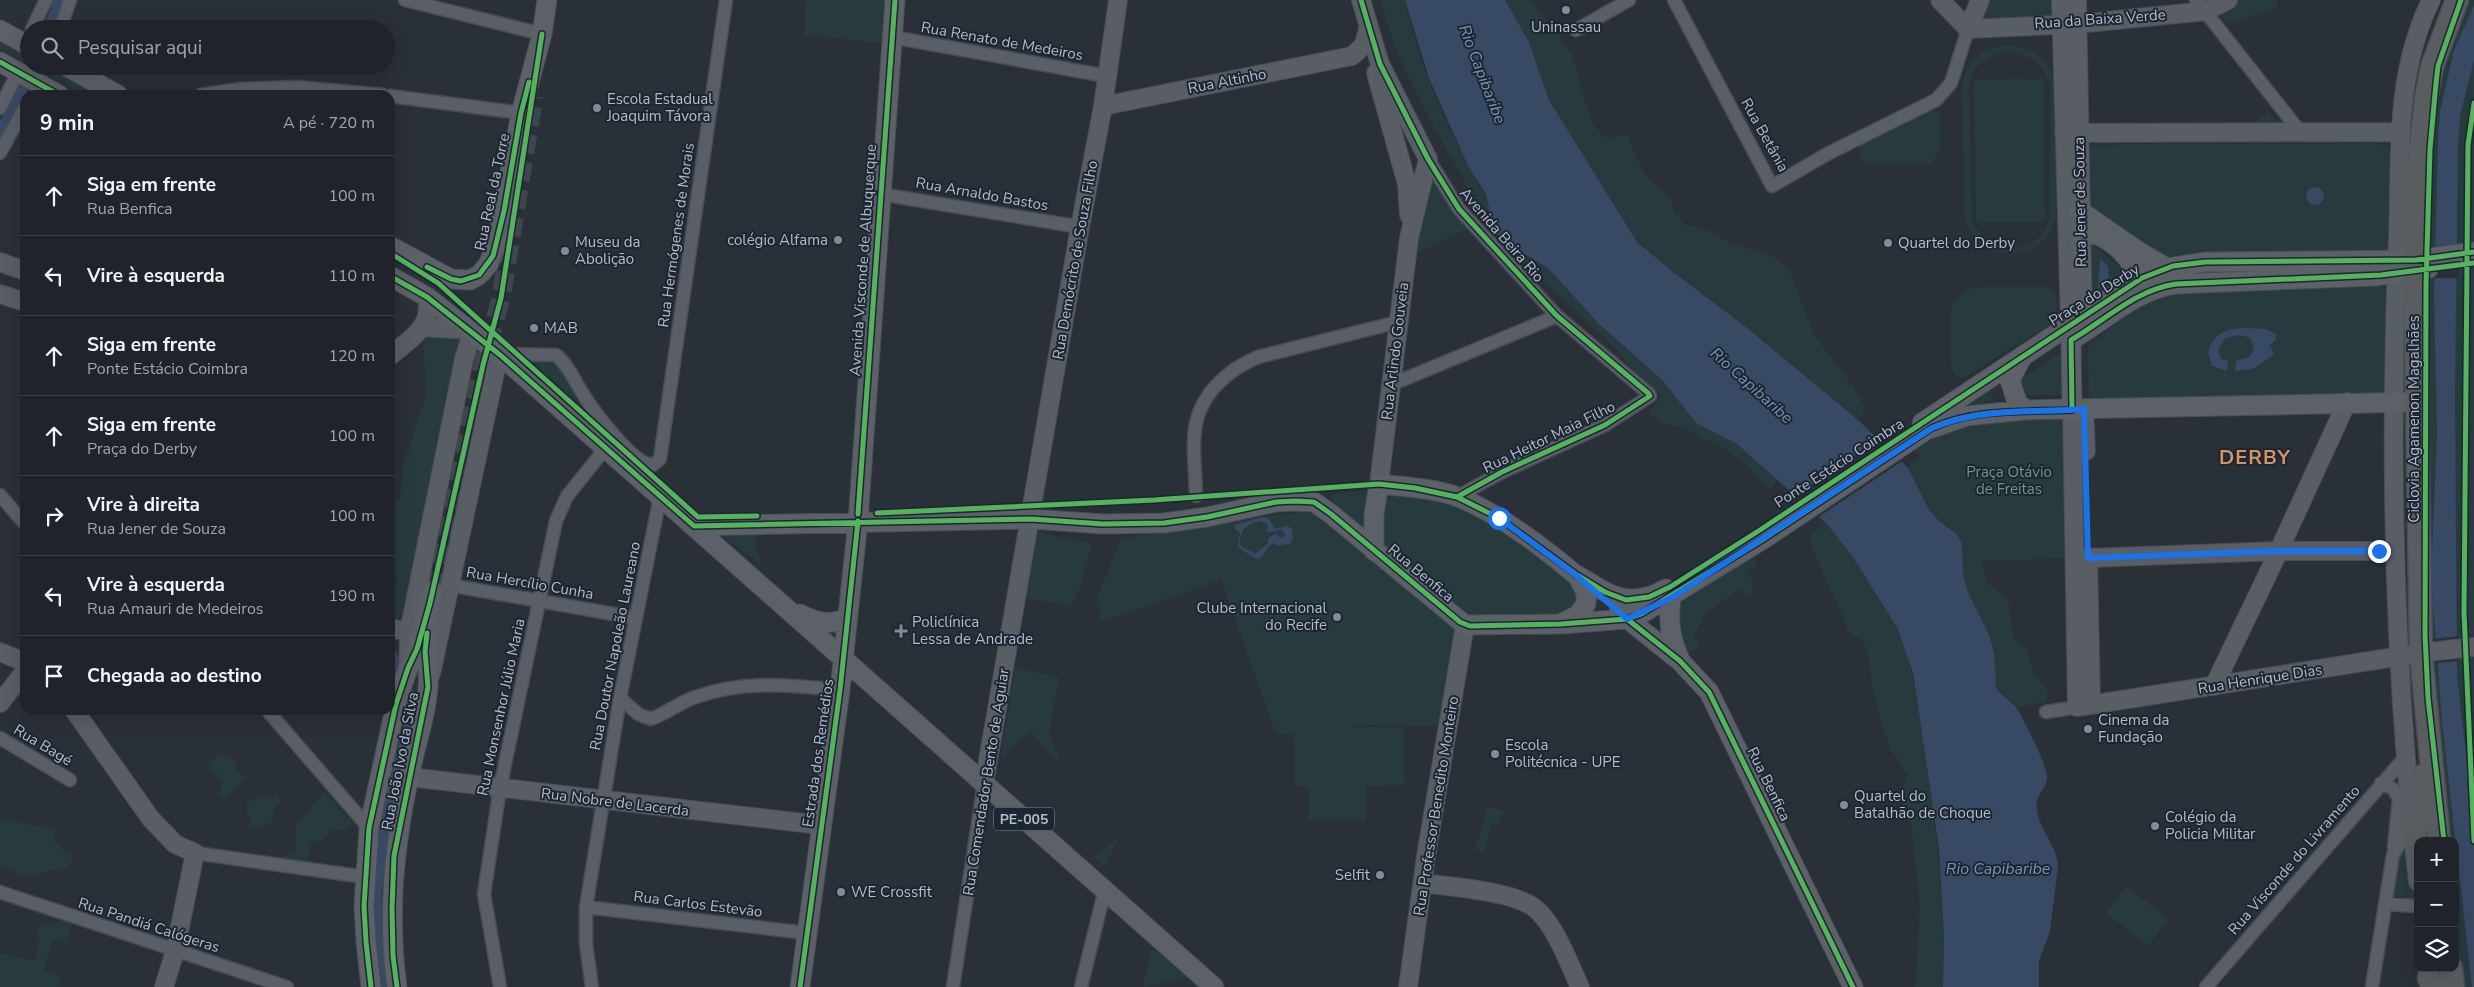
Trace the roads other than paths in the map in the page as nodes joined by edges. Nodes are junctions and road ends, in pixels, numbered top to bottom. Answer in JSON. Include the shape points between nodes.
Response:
{"nodes":[{"id":1,"x":46,"y":0,"type":"edge"},
{"id":2,"x":70,"y":0,"type":"edge"},
{"id":3,"x":405,"y":0,"type":"edge"},
{"id":4,"x":547,"y":0,"type":"edge"},
{"id":5,"x":726,"y":0,"type":"edge"},
{"id":6,"x":895,"y":0,"type":"edge"},
{"id":7,"x":1118,"y":0,"type":"edge"},
{"id":8,"x":1361,"y":0,"type":"edge"},
{"id":9,"x":1629,"y":0,"type":"edge"},
{"id":10,"x":1674,"y":0,"type":"edge"},
{"id":11,"x":1940,"y":0,"type":"edge"},
{"id":12,"x":1980,"y":0,"type":"edge"},
{"id":13,"x":2061,"y":0,"type":"edge"},
{"id":14,"x":2077,"y":0,"type":"edge"},
{"id":15,"x":2228,"y":0,"type":"edge"},
{"id":16,"x":2431,"y":0,"type":"edge"},
{"id":17,"x":2457,"y":0,"type":"edge"},
{"id":18,"x":2201,"y":6,"type":"edge"},
{"id":19,"x":37,"y":20,"type":"edge"},
{"id":20,"x":63,"y":20,"type":"edge"},
{"id":21,"x":2069,"y":24,"type":"junction"},
{"id":22,"x":1368,"y":29,"type":"junction"},
{"id":23,"x":1968,"y":29,"type":"junction"},
{"id":24,"x":0,"y":30,"type":"edge"},
{"id":25,"x":1576,"y":30,"type":"dead end"},
{"id":26,"x":542,"y":34,"type":"junction"},
{"id":27,"x":20,"y":36,"type":"edge"},
{"id":28,"x":892,"y":37,"type":"junction"},
{"id":29,"x":1352,"y":56,"type":"junction"},
{"id":30,"x":0,"y":62,"type":"edge"},
{"id":31,"x":18,"y":72,"type":"joint"},
{"id":32,"x":21,"y":75,"type":"edge"},
{"id":33,"x":82,"y":75,"type":"edge"},
{"id":34,"x":1106,"y":76,"type":"junction"},
{"id":35,"x":35,"y":89,"type":"edge"},
{"id":36,"x":109,"y":90,"type":"edge"},
{"id":37,"x":234,"y":90,"type":"edge"},
{"id":38,"x":336,"y":90,"type":"edge"},
{"id":39,"x":534,"y":96,"type":"tunnel mouth"},
{"id":40,"x":395,"y":97,"type":"edge"},
{"id":41,"x":1103,"y":106,"type":"junction"},
{"id":42,"x":0,"y":108,"type":"edge"},
{"id":43,"x":520,"y":113,"type":"junction"},
{"id":44,"x":20,"y":116,"type":"edge"},
{"id":45,"x":2301,"y":132,"type":"junction"},
{"id":46,"x":2399,"y":132,"type":"junction"},
{"id":47,"x":2071,"y":133,"type":"junction"},
{"id":48,"x":0,"y":154,"type":"edge"},
{"id":49,"x":1428,"y":159,"type":"junction"},
{"id":50,"x":880,"y":194,"type":"junction"},
{"id":51,"x":2079,"y":210,"type":"junction"},
{"id":52,"x":1080,"y":227,"type":"junction"},
{"id":53,"x":1409,"y":238,"type":"junction"},
{"id":54,"x":2080,"y":242,"type":"junction"},
{"id":55,"x":395,"y":249,"type":"edge"},
{"id":56,"x":2472,"y":258,"type":"edge"},
{"id":57,"x":0,"y":262,"type":"edge"},
{"id":58,"x":2414,"y":266,"type":"junction"},
{"id":59,"x":2167,"y":268,"type":"junction"},
{"id":60,"x":20,"y":269,"type":"edge"},
{"id":61,"x":395,"y":279,"type":"edge"},
{"id":62,"x":2137,"y":282,"type":"junction"},
{"id":63,"x":0,"y":294,"type":"edge"},
{"id":64,"x":427,"y":296,"type":"junction"},
{"id":65,"x":20,"y":300,"type":"edge"},
{"id":66,"x":1557,"y":316,"type":"junction"},
{"id":67,"x":1398,"y":322,"type":"junction"},
{"id":68,"x":424,"y":327,"type":"junction"},
{"id":69,"x":2077,"y":328,"type":"junction"},
{"id":70,"x":470,"y":332,"type":"junction"},
{"id":71,"x":395,"y":352,"type":"edge"},
{"id":72,"x":508,"y":354,"type":"junction"},
{"id":73,"x":2022,"y":356,"type":"junction"},
{"id":74,"x":1390,"y":385,"type":"junction"},
{"id":75,"x":1650,"y":396,"type":"joint"},
{"id":76,"x":2394,"y":401,"type":"junction"},
{"id":77,"x":2347,"y":402,"type":"junction"},
{"id":78,"x":2418,"y":402,"type":"junction"},
{"id":79,"x":2078,"y":409,"type":"junction"},
{"id":80,"x":2025,"y":410,"type":"junction"},
{"id":81,"x":1924,"y":427,"type":"junction"},
{"id":82,"x":605,"y":449,"type":"junction"},
{"id":83,"x":1381,"y":463,"type":"junction"},
{"id":84,"x":1379,"y":484,"type":"junction"},
{"id":85,"x":1399,"y":486,"type":"junction"},
{"id":86,"x":0,"y":495,"type":"edge"},
{"id":87,"x":1196,"y":496,"type":"dead end"},
{"id":88,"x":660,"y":497,"type":"junction"},
{"id":89,"x":1458,"y":497,"type":"junction"},
{"id":90,"x":20,"y":518,"type":"edge"},
{"id":91,"x":1031,"y":519,"type":"junction"},
{"id":92,"x":858,"y":522,"type":"junction"},
{"id":93,"x":694,"y":526,"type":"junction"},
{"id":94,"x":1773,"y":527,"type":"junction"},
{"id":95,"x":1374,"y":551,"type":"junction"},
{"id":96,"x":2279,"y":551,"type":"junction"},
{"id":97,"x":2394,"y":551,"type":"junction"},
{"id":98,"x":2088,"y":558,"type":"junction"},
{"id":99,"x":1577,"y":576,"type":"junction"},
{"id":100,"x":437,"y":593,"type":"junction"},
{"id":101,"x":1671,"y":598,"type":"junction"},
{"id":102,"x":539,"y":600,"type":"junction"},
{"id":103,"x":786,"y":607,"type":"junction"},
{"id":104,"x":848,"y":617,"type":"junction"},
{"id":105,"x":636,"y":618,"type":"junction"},
{"id":106,"x":1627,"y":619,"type":"junction"},
{"id":107,"x":1561,"y":624,"type":"junction"},
{"id":108,"x":1464,"y":625,"type":"junction"},
{"id":109,"x":395,"y":629,"type":"edge"},
{"id":110,"x":409,"y":632,"type":"junction"},
{"id":111,"x":2468,"y":647,"type":"edge"},
{"id":112,"x":0,"y":652,"type":"edge"},
{"id":113,"x":2424,"y":652,"type":"junction"},
{"id":114,"x":2398,"y":657,"type":"junction"},
{"id":115,"x":844,"y":659,"type":"junction"},
{"id":116,"x":20,"y":660,"type":"edge"},
{"id":117,"x":1680,"y":661,"type":"junction"},
{"id":118,"x":20,"y":678,"type":"edge"},
{"id":119,"x":2214,"y":686,"type":"junction"},
{"id":120,"x":400,"y":687,"type":"edge"},
{"id":121,"x":428,"y":687,"type":"junction"},
{"id":122,"x":840,"y":690,"type":"junction"},
{"id":123,"x":620,"y":698,"type":"junction"},
{"id":124,"x":0,"y":703,"type":"edge"},
{"id":125,"x":2084,"y":705,"type":"junction"},
{"id":126,"x":395,"y":710,"type":"edge"},
{"id":127,"x":2046,"y":712,"type":"dead end"},
{"id":128,"x":78,"y":715,"type":"edge"},
{"id":129,"x":271,"y":715,"type":"edge"},
{"id":130,"x":394,"y":715,"type":"edge"},
{"id":131,"x":2428,"y":736,"type":"junction"},
{"id":132,"x":0,"y":738,"type":"edge"},
{"id":133,"x":2407,"y":755,"type":"junction"},
{"id":134,"x":409,"y":777,"type":"junction"},
{"id":135,"x":70,"y":780,"type":"dead end"},
{"id":136,"x":2381,"y":783,"type":"junction"},
{"id":137,"x":984,"y":784,"type":"junction"},
{"id":138,"x":500,"y":788,"type":"junction"},
{"id":139,"x":602,"y":801,"type":"junction"},
{"id":140,"x":821,"y":826,"type":"junction"},
{"id":141,"x":369,"y":828,"type":"junction"},
{"id":142,"x":2412,"y":832,"type":"junction"},
{"id":143,"x":2438,"y":837,"type":"edge"},
{"id":144,"x":2414,"y":849,"type":"edge"},
{"id":145,"x":196,"y":853,"type":"junction"},
{"id":146,"x":2393,"y":854,"type":"junction"},
{"id":147,"x":365,"y":877,"type":"junction"},
{"id":148,"x":1423,"y":883,"type":"junction"},
{"id":149,"x":1104,"y":889,"type":"junction"},
{"id":150,"x":0,"y":892,"type":"edge"},
{"id":151,"x":2385,"y":904,"type":"junction"},
{"id":152,"x":2414,"y":906,"type":"edge"},
{"id":153,"x":586,"y":907,"type":"junction"},
{"id":154,"x":806,"y":933,"type":"junction"},
{"id":155,"x":176,"y":951,"type":"junction"},
{"id":156,"x":2452,"y":972,"type":"edge"},
{"id":157,"x":1210,"y":982,"type":"edge"},
{"id":158,"x":164,"y":987,"type":"edge"},
{"id":159,"x":287,"y":987,"type":"edge"},
{"id":160,"x":371,"y":987,"type":"edge"},
{"id":161,"x":397,"y":987,"type":"edge"},
{"id":162,"x":500,"y":987,"type":"edge"},
{"id":163,"x":592,"y":987,"type":"edge"},
{"id":164,"x":800,"y":987,"type":"edge"},
{"id":165,"x":953,"y":987,"type":"edge"},
{"id":166,"x":1081,"y":987,"type":"edge"},
{"id":167,"x":1228,"y":987,"type":"edge"},
{"id":168,"x":1408,"y":987,"type":"edge"},
{"id":169,"x":1580,"y":987,"type":"edge"},
{"id":170,"x":1853,"y":987,"type":"edge"},
{"id":171,"x":2206,"y":987,"type":"edge"},
{"id":172,"x":2372,"y":987,"type":"edge"},
{"id":173,"x":2453,"y":987,"type":"edge"}],
"edges":[{"from":1,"to":19,"type":"street"},
{"from":2,"to":20,"type":"street"},
{"from":3,"to":26,"type":"street"},
{"from":4,"to":26,"type":"main road","name":"Rua Real da Torre"},
{"from":5,"to":72,"type":"street","name":"Rua Hermógenes de Morais","via":[[662,456],[653,464],[646,464],[602,420],[559,357],[547,353]]},
{"from":6,"to":28,"type":"main road","name":"Avenida Visconde de Albuquerque"},
{"from":7,"to":34,"type":"street","name":"Rua Demócrito de Souza Filho"},
{"from":8,"to":22,"type":"street","name":"Avenida Beira Rio"},
{"from":9,"to":25,"type":"street"},
{"from":10,"to":23,"type":"street","name":"Rua Betânia","via":[[1772,186],[1829,153],[1936,100],[1951,82]]},
{"from":11,"to":23,"type":"street"},
{"from":12,"to":23,"type":"street"},
{"from":13,"to":21,"type":"street","name":"Rua Jener de Souza"},
{"from":14,"to":21,"type":"street","name":"Rua Jener de Souza"},
{"from":15,"to":18,"type":"street","name":"Rua da Baixa Verde"},
{"from":16,"to":46,"type":"street","via":[[2420,22],[2411,54]]},
{"from":17,"to":58,"type":"highway","via":[[2432,67],[2426,98]]},
{"from":18,"to":21,"type":"street","name":"Rua da Baixa Verde"},
{"from":18,"to":45,"type":"street"},
{"from":21,"to":23,"type":"street","name":"Rua da Baixa Verde"},
{"from":21,"to":47,"type":"street","name":"Rua Jener de Souza"},
{"from":22,"to":29,"type":"street","via":[[1364,45]]},
{"from":22,"to":49,"type":"street","name":"Avenida Beira Rio","via":[[1380,64]]},
{"from":24,"to":27,"type":"main road"},
{"from":26,"to":39,"type":"main road"},
{"from":26,"to":43,"type":"main road","name":"Rua Real da Torre"},
{"from":28,"to":34,"type":"street","name":"Rua Renato de Medeiros"},
{"from":28,"to":50,"type":"main road","name":"Avenida Visconde de Albuquerque"},
{"from":29,"to":41,"type":"street","name":"Rua Altinho"},
{"from":29,"to":53,"type":"street","name":"Rua Arlindo Gouveia","via":[[1371,60],[1374,65],[1407,184]]},
{"from":30,"to":31,"type":"main road"},
{"from":31,"to":42,"type":"street"},
{"from":32,"to":35,"type":"main road"},
{"from":33,"to":36,"type":"main road"},
{"from":34,"to":41,"type":"street","name":"Rua Demócrito de Souza Filho"},
{"from":37,"to":38,"type":"street","via":[[297,86]]},
{"from":40,"to":43,"type":"street"},
{"from":41,"to":52,"type":"street","name":"Rua Demócrito de Souza Filho"},
{"from":43,"to":55,"type":"main road","name":"Rua Real da Torre","via":[[497,244],[488,265],[479,275],[461,281],[451,279]]},
{"from":44,"to":48,"type":"street"},
{"from":45,"to":46,"type":"street"},
{"from":45,"to":47,"type":"street"},
{"from":46,"to":58,"type":"street"},
{"from":47,"to":51,"type":"street","name":"Rua Jener de Souza"},
{"from":47,"to":69,"type":"street","name":"Rua Jener de Souza"},
{"from":49,"to":53,"type":"street","name":"Rua Arlindo Gouveia"},
{"from":49,"to":66,"type":"street","name":"Avenida Beira Rio","via":[[1459,209]]},
{"from":50,"to":52,"type":"street","name":"Rua Arnaldo Bastos"},
{"from":50,"to":92,"type":"main road","name":"Avenida Visconde de Albuquerque"},
{"from":51,"to":54,"type":"street","name":"Rua Jener de Souza"},
{"from":51,"to":59,"type":"main road"},
{"from":52,"to":91,"type":"street","name":"Rua Demócrito de Souza Filho"},
{"from":53,"to":67,"type":"street","name":"Rua Arlindo Gouveia"},
{"from":54,"to":62,"type":"main road","via":[[2088,234],[2105,238],[2132,262]]},
{"from":54,"to":69,"type":"street","name":"Rua Jener de Souza"},
{"from":56,"to":58,"type":"main road"},
{"from":57,"to":60,"type":"street"},
{"from":58,"to":59,"type":"main road","name":"Praça do Derby","via":[[2205,262]]},
{"from":58,"to":69,"type":"main road","name":"Praça do Derby","via":[[2169,285]]},
{"from":58,"to":76,"type":"street"},
{"from":58,"to":78,"type":"highway"},
{"from":59,"to":62,"type":"main road","name":"Praça do Derby"},
{"from":61,"to":64,"type":"main road","number":"PE-005"},
{"from":62,"to":69,"type":"main road","name":"Praça do Derby"},
{"from":63,"to":65,"type":"street"},
{"from":64,"to":68,"type":"street","via":[[429,314]]},
{"from":64,"to":70,"type":"main road","number":"PE-005"},
{"from":66,"to":74,"type":"street"},
{"from":66,"to":75,"type":"street","name":"Avenida Beira Rio"},
{"from":67,"to":74,"type":"street","name":"Rua Arlindo Gouveia"},
{"from":67,"to":87,"type":"street","via":[[1258,357],[1242,363],[1223,378],[1204,402],[1194,431]]},
{"from":68,"to":70,"type":"street"},
{"from":68,"to":71,"type":"street"},
{"from":69,"to":73,"type":"main road","name":"Praça do Derby"},
{"from":69,"to":79,"type":"main road","name":"Rua Jener de Souza"},
{"from":70,"to":72,"type":"main road","number":"PE-005"},
{"from":70,"to":110,"type":"street","name":"Rua João Ivo da Silva"},
{"from":72,"to":82,"type":"main road","number":"PE-005"},
{"from":72,"to":100,"type":"street","name":"Rua João Ivo da Silva"},
{"from":73,"to":80,"type":"main road","via":[[2010,380],[2017,402]]},
{"from":73,"to":81,"type":"main road","name":"Praça do Derby"},
{"from":74,"to":83,"type":"street","name":"Rua Arlindo Gouveia"},
{"from":75,"to":89,"type":"street","name":"Rua Heitor Maia Filho","via":[[1605,426],[1502,472]]},
{"from":76,"to":77,"type":"main road"},
{"from":76,"to":78,"type":"main road"},
{"from":76,"to":97,"type":"street"},
{"from":77,"to":79,"type":"main road"},
{"from":77,"to":96,"type":"street"},
{"from":78,"to":113,"type":"highway"},
{"from":79,"to":80,"type":"main road"},
{"from":79,"to":98,"type":"street","name":"Rua Jener de Souza"},
{"from":79,"to":125,"type":"street","name":"Rua Jener de Souza"},
{"from":80,"to":81,"type":"main road","via":[[1967,416]]},
{"from":81,"to":94,"type":"main road","name":"Ponte Estácio Coimbra"},
{"from":82,"to":88,"type":"main road","number":"PE-005"},
{"from":82,"to":102,"type":"street","name":"Rua Monsenhor Júlio Maria","via":[[567,496],[556,522]]},
{"from":83,"to":84,"type":"street","name":"Rua Arlindo Gouveia"},
{"from":83,"to":85,"type":"street","via":[[1384,473]]},
{"from":84,"to":85,"type":"main road","name":"Rua Benfica"},
{"from":84,"to":95,"type":"main road","name":"Rua Benfica","via":[[1374,514]]},
{"from":85,"to":89,"type":"main road","name":"Rua Benfica"},
{"from":86,"to":90,"type":"street"},
{"from":88,"to":93,"type":"main road","number":"PE-005"},
{"from":88,"to":105,"type":"street","name":"Rua Doutor Napoleão Laureano"},
{"from":89,"to":99,"type":"main road","name":"Rua Benfica","via":[[1499,518]]},
{"from":91,"to":92,"type":"main road","name":"Rua Benfica"},
{"from":91,"to":95,"type":"main road","name":"Rua Benfica","via":[[1103,524],[1164,523],[1276,502],[1314,502]]},
{"from":91,"to":137,"type":"street","name":"Rua Comendador Bento de Aguiar"},
{"from":92,"to":93,"type":"main road","name":"Rua Benfica"},
{"from":92,"to":104,"type":"main road","name":"Estrada dos Remédios"},
{"from":93,"to":103,"type":"main road","number":"PE-005"},
{"from":94,"to":99,"type":"main road","via":[[1649,597],[1620,599]]},
{"from":94,"to":101,"type":"main road"},
{"from":95,"to":108,"type":"main road","name":"Rua Benfica"},
{"from":96,"to":97,"type":"street"},
{"from":96,"to":98,"type":"street"},
{"from":96,"to":119,"type":"street"},
{"from":97,"to":114,"type":"street"},
{"from":98,"to":125,"type":"street","name":"Rua Jener de Souza"},
{"from":99,"to":106,"type":"main road","name":"Rua Benfica"},
{"from":99,"to":107,"type":"main road","via":[[1586,592],[1586,604],[1578,615]]},
{"from":100,"to":102,"type":"street","name":"Rua Hercílio Cunha"},
{"from":100,"to":120,"type":"main road","name":"Rua João Ivo da Silva"},
{"from":100,"to":121,"type":"street","name":"Rua João Ivo da Silva"},
{"from":100,"to":121,"type":"main road","name":"Rua João Ivo da Silva","via":[[426,652]]},
{"from":101,"to":106,"type":"main road"},
{"from":101,"to":117,"type":"main road","via":[[1668,616],[1670,635]]},
{"from":102,"to":105,"type":"street","name":"Rua Hercílio Cunha"},
{"from":102,"to":138,"type":"street","name":"Rua Monsenhor Júlio Maria"},
{"from":103,"to":104,"type":"main road","via":[[820,623]]},
{"from":103,"to":115,"type":"main road","number":"PE-005"},
{"from":104,"to":115,"type":"main road","name":"Estrada dos Remédios"},
{"from":105,"to":123,"type":"street","name":"Rua Doutor Napoleão Laureano"},
{"from":106,"to":107,"type":"main road"},
{"from":106,"to":117,"type":"main road","name":"Rua Benfica"},
{"from":107,"to":108,"type":"main road"},
{"from":108,"to":148,"type":"street","name":"Rua Professor Benedito Monteiro"},
{"from":109,"to":110,"type":"street"},
{"from":110,"to":120,"type":"street","name":"Rua João Ivo da Silva"},
{"from":111,"to":113,"type":"street","name":"Rua Henrique Dias"},
{"from":112,"to":116,"type":"street"},
{"from":113,"to":114,"type":"street","name":"Rua Henrique Dias"},
{"from":113,"to":131,"type":"highway"},
{"from":114,"to":119,"type":"street","name":"Rua Henrique Dias"},
{"from":114,"to":133,"type":"street"},
{"from":115,"to":122,"type":"main road","name":"Estrada dos Remédios"},
{"from":115,"to":137,"type":"main road","number":"PE-005"},
{"from":117,"to":170,"type":"main road","name":"Rua Benfica","via":[[1709,692]]},
{"from":118,"to":124,"type":"street"},
{"from":119,"to":125,"type":"street","name":"Rua Henrique Dias"},
{"from":120,"to":126,"type":"main road","name":"Rua João Ivo da Silva"},
{"from":121,"to":134,"type":"main road","name":"Rua João Ivo da Silva"},
{"from":122,"to":123,"type":"street","via":[[777,683],[739,688],[695,697],[651,719],[638,714]]},
{"from":122,"to":140,"type":"main road","name":"Estrada dos Remédios"},
{"from":123,"to":139,"type":"street","name":"Rua Doutor Napoleão Laureano"},
{"from":125,"to":127,"type":"street","name":"Rua Henrique Dias"},
{"from":128,"to":145,"type":"street","via":[[152,819],[175,844]]},
{"from":129,"to":141,"type":"street"},
{"from":130,"to":141,"type":"main road","name":"Rua João Ivo da Silva"},
{"from":131,"to":142,"type":"highway","via":[[2424,748],[2418,822]]},
{"from":131,"to":143,"type":"highway"},
{"from":132,"to":135,"type":"street","name":"Rua Bagé"},
{"from":133,"to":136,"type":"street","name":"Rua Visconde do Livramento"},
{"from":133,"to":142,"type":"street"},
{"from":134,"to":138,"type":"street","name":"Rua Nobre de Lacerda"},
{"from":134,"to":161,"type":"main road","name":"Rua João Ivo da Silva","via":[[394,856],[392,919]]},
{"from":136,"to":146,"type":"street","via":[[2393,789],[2399,798]]},
{"from":136,"to":171,"type":"street","name":"Rua Visconde do Livramento"},
{"from":137,"to":149,"type":"main road","number":"PE-005"},
{"from":137,"to":165,"type":"street","name":"Rua Comendador Bento de Aguiar"},
{"from":138,"to":139,"type":"street","name":"Rua Nobre de Lacerda"},
{"from":138,"to":162,"type":"street","name":"Rua Monsenhor Júlio Maria","via":[[484,894]]},
{"from":139,"to":140,"type":"street","name":"Rua Nobre de Lacerda"},
{"from":139,"to":153,"type":"street","name":"Rua Doutor Napoleão Laureano"},
{"from":140,"to":154,"type":"main road","name":"Estrada dos Remédios"},
{"from":141,"to":147,"type":"main road","name":"Rua João Ivo da Silva"},
{"from":142,"to":144,"type":"street"},
{"from":142,"to":146,"type":"street"},
{"from":145,"to":147,"type":"street"},
{"from":145,"to":155,"type":"street"},
{"from":146,"to":151,"type":"street"},
{"from":147,"to":160,"type":"main road","name":"Rua João Ivo da Silva","via":[[366,942]]},
{"from":148,"to":168,"type":"street","name":"Rua Professor Benedito Monteiro"},
{"from":148,"to":169,"type":"street","via":[[1497,894],[1521,900],[1538,910]]},
{"from":149,"to":157,"type":"main road","number":"PE-005"},
{"from":149,"to":166,"type":"street"},
{"from":150,"to":155,"type":"street","name":"Rua Pandiá Calógeras"},
{"from":151,"to":152,"type":"street"},
{"from":151,"to":172,"type":"street"},
{"from":153,"to":154,"type":"street","name":"Rua Carlos Estevão"},
{"from":153,"to":163,"type":"street","name":"Rua Doutor Napoleão Laureano","via":[[586,944]]},
{"from":154,"to":164,"type":"main road","name":"Estrada dos Remédios"},
{"from":155,"to":158,"type":"street"},
{"from":155,"to":159,"type":"street","name":"Rua Pandiá Calógeras"},
{"from":156,"to":173,"type":"highway"},
{"from":157,"to":167,"type":"main road","number":"PE-005"}]}
